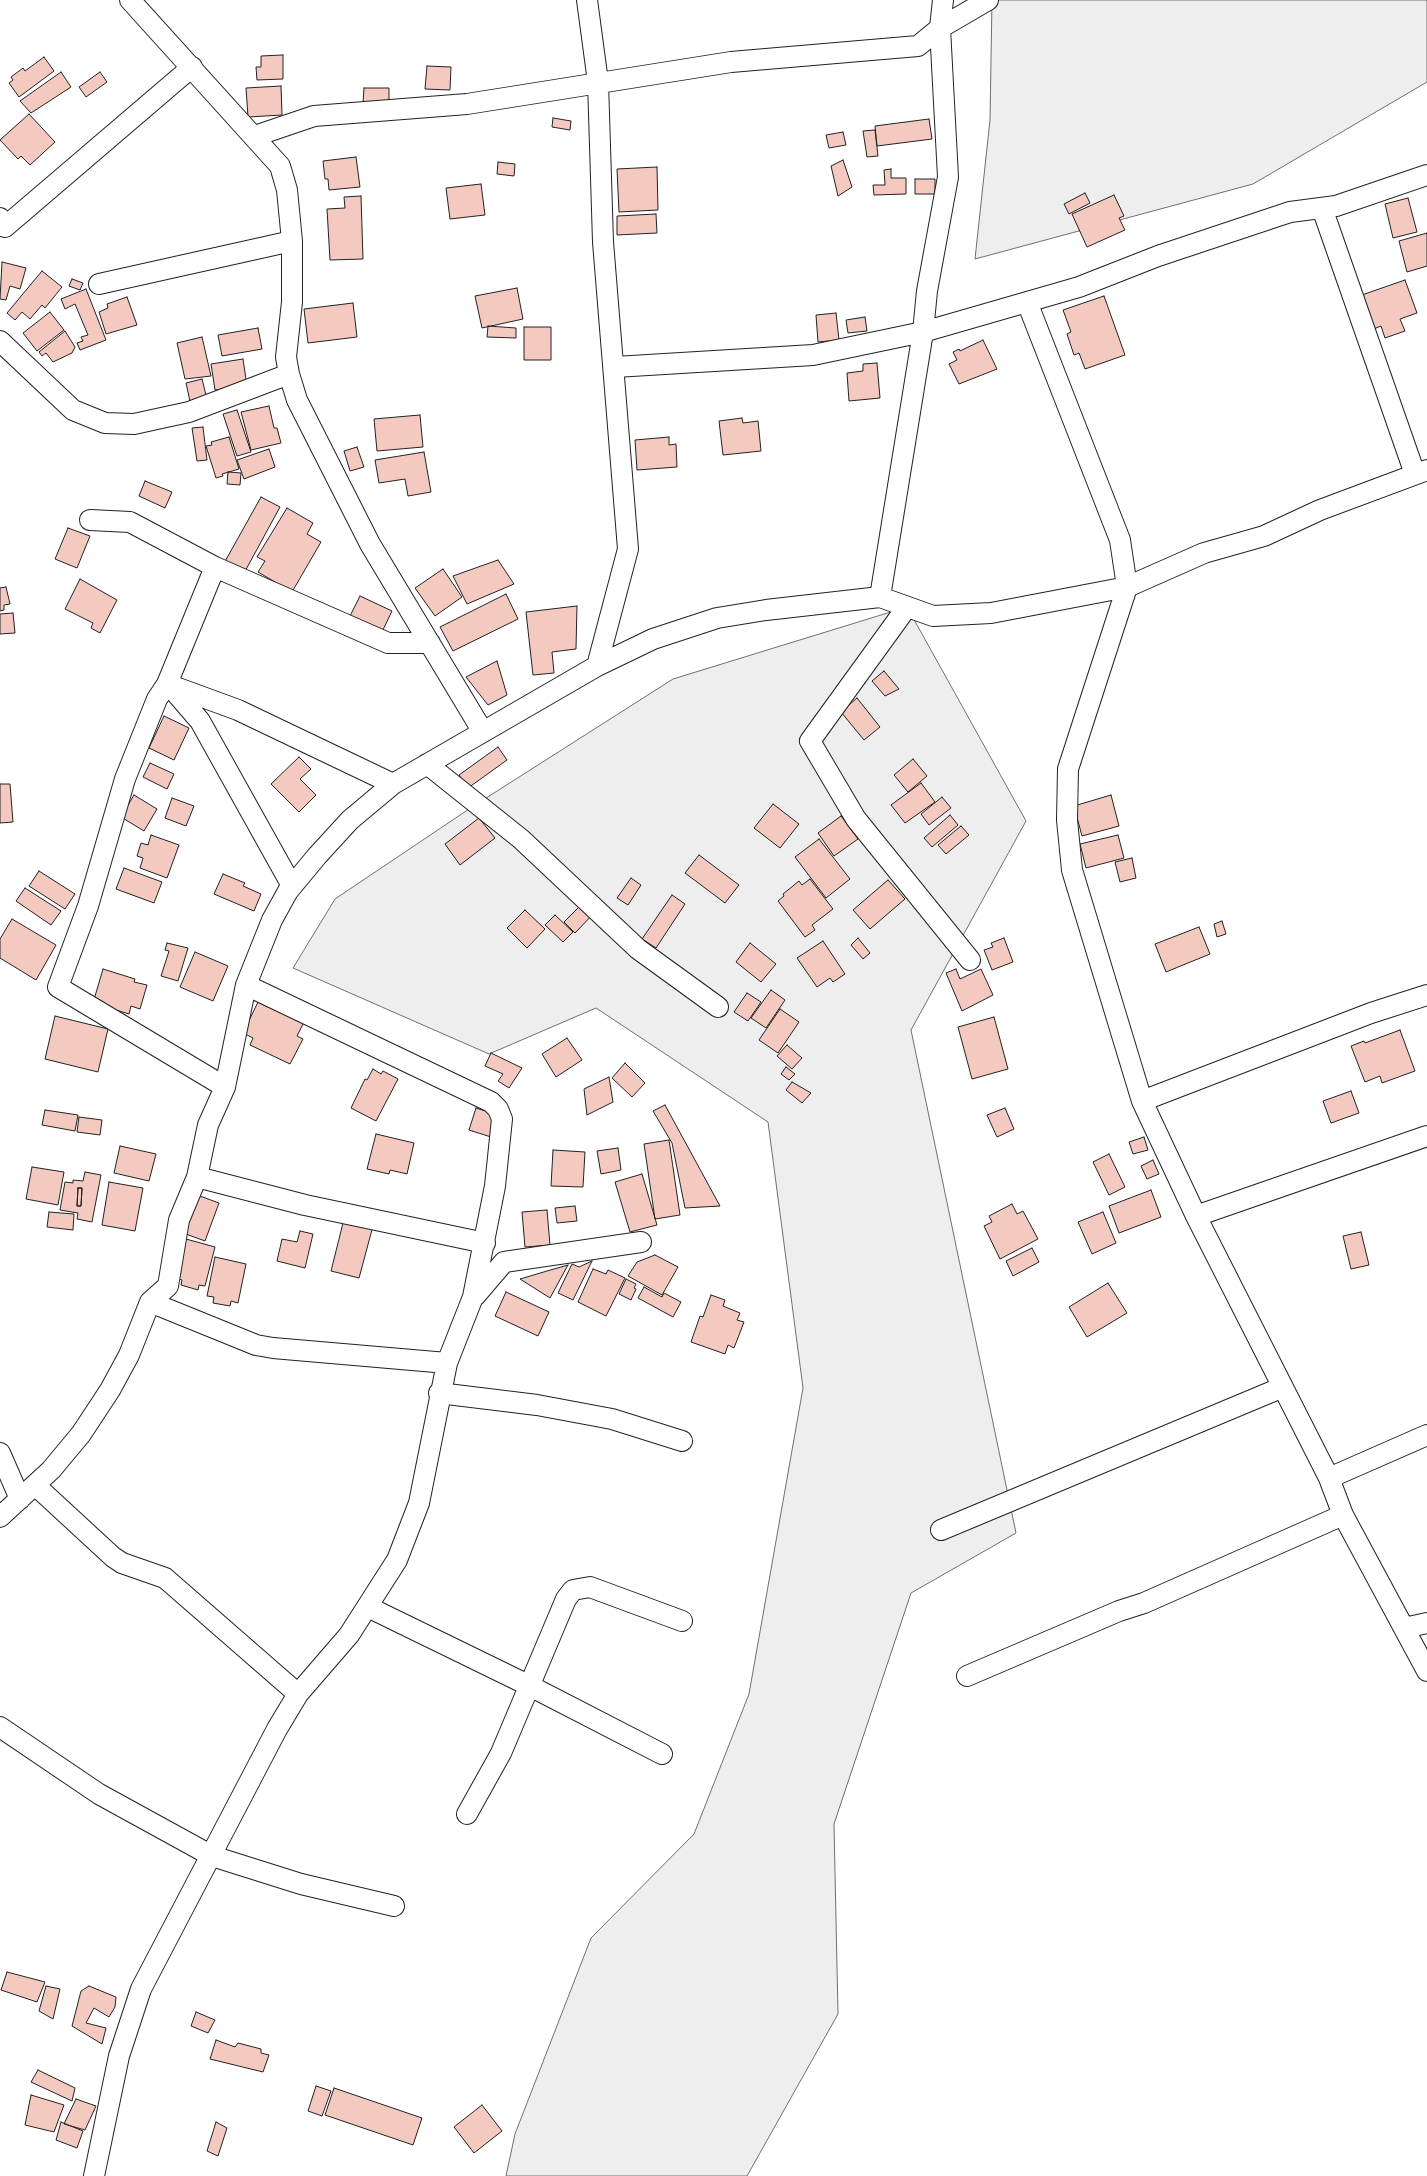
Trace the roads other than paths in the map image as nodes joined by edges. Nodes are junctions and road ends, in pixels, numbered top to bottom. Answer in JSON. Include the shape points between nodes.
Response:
{"nodes":[{"id":1,"x":130,"y":0,"type":"edge"},
{"id":2,"x":587,"y":0,"type":"edge"},
{"id":3,"x":943,"y":0,"type":"edge"},
{"id":4,"x":988,"y":0,"type":"edge"},
{"id":5,"x":940,"y":28,"type":"junction"},
{"id":6,"x":192,"y":67,"type":"junction"},
{"id":7,"x":598,"y":82,"type":"junction"},
{"id":8,"x":255,"y":136,"type":"junction"},
{"id":9,"x":1427,"y":175,"type":"edge"},
{"id":10,"x":1322,"y":208,"type":"junction"},
{"id":11,"x":0,"y":218,"type":"edge"},
{"id":12,"x":292,"y":241,"type":"junction"},
{"id":13,"x":100,"y":284,"type":"dead end"},
{"id":14,"x":1028,"y":302,"type":"junction"},
{"id":15,"x":923,"y":332,"type":"junction"},
{"id":16,"x":0,"y":341,"type":"edge"},
{"id":17,"x":614,"y":367,"type":"junction"},
{"id":18,"x":288,"y":374,"type":"junction"},
{"id":19,"x":1421,"y":472,"type":"edge"},
{"id":20,"x":90,"y":520,"type":"dead end"},
{"id":21,"x":215,"y":567,"type":"junction"},
{"id":22,"x":1128,"y":587,"type":"junction"},
{"id":23,"x":880,"y":597,"type":"junction"},
{"id":24,"x":907,"y":607,"type":"junction"},
{"id":25,"x":430,"y":643,"type":"junction"},
{"id":26,"x":597,"y":666,"type":"junction"},
{"id":27,"x":167,"y":684,"type":"junction"},
{"id":28,"x":483,"y":732,"type":"junction"},
{"id":29,"x":427,"y":764,"type":"junction"},
{"id":30,"x":393,"y":784,"type":"junction"},
{"id":31,"x":292,"y":886,"type":"junction"},
{"id":32,"x":970,"y":960,"type":"dead end"},
{"id":33,"x":246,"y":985,"type":"junction"},
{"id":34,"x":1427,"y":995,"type":"edge"},
{"id":35,"x":718,"y":1007,"type":"dead end"},
{"id":36,"x":225,"y":1087,"type":"junction"},
{"id":37,"x":1142,"y":1101,"type":"junction"},
{"id":38,"x":1427,"y":1136,"type":"edge"},
{"id":39,"x":197,"y":1177,"type":"junction"},
{"id":40,"x":1196,"y":1216,"type":"junction"},
{"id":41,"x":641,"y":1242,"type":"dead end"},
{"id":42,"x":485,"y":1244,"type":"junction"},
{"id":43,"x":473,"y":1297,"type":"junction"},
{"id":44,"x":150,"y":1302,"type":"junction"},
{"id":45,"x":447,"y":1363,"type":"junction"},
{"id":46,"x":1283,"y":1387,"type":"junction"},
{"id":47,"x":439,"y":1393,"type":"junction"},
{"id":48,"x":1427,"y":1435,"type":"edge"},
{"id":49,"x":682,"y":1441,"type":"dead end"},
{"id":50,"x":0,"y":1453,"type":"edge"},
{"id":51,"x":1329,"y":1478,"type":"junction"},
{"id":52,"x":35,"y":1485,"type":"junction"},
{"id":53,"x":20,"y":1499,"type":"junction"},
{"id":54,"x":1343,"y":1515,"type":"junction"},
{"id":55,"x":0,"y":1517,"type":"edge"},
{"id":56,"x":941,"y":1530,"type":"dead end"},
{"id":57,"x":368,"y":1607,"type":"junction"},
{"id":58,"x":682,"y":1621,"type":"dead end"},
{"id":59,"x":1427,"y":1623,"type":"edge"},
{"id":60,"x":1404,"y":1628,"type":"junction"},
{"id":61,"x":1427,"y":1671,"type":"edge"},
{"id":62,"x":968,"y":1676,"type":"dead end"},
{"id":63,"x":530,"y":1686,"type":"junction"},
{"id":64,"x":298,"y":1694,"type":"junction"},
{"id":65,"x":0,"y":1728,"type":"edge"},
{"id":66,"x":662,"y":1754,"type":"dead end"},
{"id":67,"x":467,"y":1814,"type":"dead end"},
{"id":68,"x":212,"y":1856,"type":"junction"},
{"id":69,"x":394,"y":1906,"type":"dead end"},
{"id":70,"x":94,"y":2176,"type":"edge"}],
"edges":[{"from":1,"to":6,"type":"street"},
{"from":2,"to":7,"type":"street"},
{"from":3,"to":5,"type":"street"},
{"from":4,"to":5,"type":"street"},
{"from":5,"to":7,"type":"street","via":[[918,46],[731,62]]},
{"from":5,"to":15,"type":"street","via":[[948,177],[926,291]]},
{"from":6,"to":8,"type":"street"},
{"from":6,"to":11,"type":"street","via":[[5,227]]},
{"from":7,"to":8,"type":"street","via":[[467,104],[314,116]]},
{"from":7,"to":17,"type":"street","via":[[603,242]]},
{"from":8,"to":12,"type":"street","via":[[280,166],[287,190]]},
{"from":9,"to":10,"type":"street"},
{"from":10,"to":14,"type":"street","via":[[1290,212]]},
{"from":10,"to":19,"type":"street"},
{"from":12,"to":13,"type":"street"},
{"from":12,"to":18,"type":"street"},
{"from":14,"to":15,"type":"street"},
{"from":14,"to":22,"type":"street","via":[[1120,540]]},
{"from":15,"to":17,"type":"street","via":[[813,355]]},
{"from":15,"to":23,"type":"street"},
{"from":16,"to":18,"type":"street","via":[[73,410],[105,423],[134,424],[189,412]]},
{"from":17,"to":26,"type":"street","via":[[628,549]]},
{"from":18,"to":25,"type":"street","via":[[297,400],[370,544]]},
{"from":19,"to":22,"type":"street","via":[[1320,510],[1264,536],[1204,553]]},
{"from":20,"to":21,"type":"street","via":[[130,522]]},
{"from":21,"to":25,"type":"street","via":[[388,643]]},
{"from":21,"to":27,"type":"street"},
{"from":22,"to":24,"type":"street","via":[[991,613],[933,616]]},
{"from":22,"to":37,"type":"street","via":[[1068,769],[1067,820],[1072,870]]},
{"from":23,"to":24,"type":"street"},
{"from":23,"to":26,"type":"street","via":[[717,618],[653,639]]},
{"from":24,"to":32,"type":"street","via":[[810,741],[856,819]]},
{"from":25,"to":28,"type":"street"},
{"from":26,"to":28,"type":"street"},
{"from":27,"to":30,"type":"street","via":[[238,710]]},
{"from":27,"to":31,"type":"street","via":[[200,722]]},
{"from":27,"to":36,"type":"street","via":[[157,699],[125,778],[88,906],[58,987]]},
{"from":28,"to":29,"type":"street"},
{"from":29,"to":30,"type":"street"},
{"from":29,"to":35,"type":"street","via":[[521,839],[638,949]]},
{"from":30,"to":31,"type":"street","via":[[350,820]]},
{"from":31,"to":33,"type":"street","via":[[272,920]]},
{"from":33,"to":36,"type":"street"},
{"from":33,"to":42,"type":"street","via":[[491,1102],[498,1109],[502,1130]]},
{"from":34,"to":37,"type":"street"},
{"from":36,"to":39,"type":"street","via":[[208,1125]]},
{"from":37,"to":40,"type":"street"},
{"from":38,"to":40,"type":"street"},
{"from":39,"to":42,"type":"street","via":[[305,1205]]},
{"from":39,"to":44,"type":"street","via":[[179,1220],[168,1286]]},
{"from":40,"to":46,"type":"street"},
{"from":41,"to":43,"type":"street","via":[[504,1262]]},
{"from":42,"to":43,"type":"street"},
{"from":43,"to":45,"type":"street"},
{"from":44,"to":45,"type":"street","via":[[265,1347]]},
{"from":44,"to":52,"type":"street","via":[[129,1355],[110,1390],[81,1434]]},
{"from":45,"to":47,"type":"street"},
{"from":46,"to":51,"type":"street"},
{"from":46,"to":56,"type":"street"},
{"from":47,"to":49,"type":"street","via":[[537,1405],[612,1419]]},
{"from":47,"to":57,"type":"street","via":[[419,1503],[397,1560]]},
{"from":48,"to":51,"type":"street"},
{"from":50,"to":53,"type":"street"},
{"from":51,"to":54,"type":"street"},
{"from":52,"to":53,"type":"street"},
{"from":52,"to":64,"type":"street","via":[[113,1557],[165,1578]]},
{"from":53,"to":55,"type":"street"},
{"from":54,"to":60,"type":"street"},
{"from":54,"to":62,"type":"street","via":[[1144,1604],[1119,1610]]},
{"from":57,"to":63,"type":"street"},
{"from":57,"to":64,"type":"street"},
{"from":58,"to":63,"type":"street","via":[[590,1588],[573,1590],[566,1599]]},
{"from":59,"to":60,"type":"street"},
{"from":60,"to":61,"type":"street"},
{"from":63,"to":66,"type":"street"},
{"from":63,"to":67,"type":"street","via":[[501,1753]]},
{"from":64,"to":68,"type":"street"},
{"from":65,"to":68,"type":"street","via":[[99,1794]]},
{"from":68,"to":69,"type":"street","via":[[301,1884]]},
{"from":68,"to":70,"type":"street","via":[[141,1988],[119,2056]]}]}
